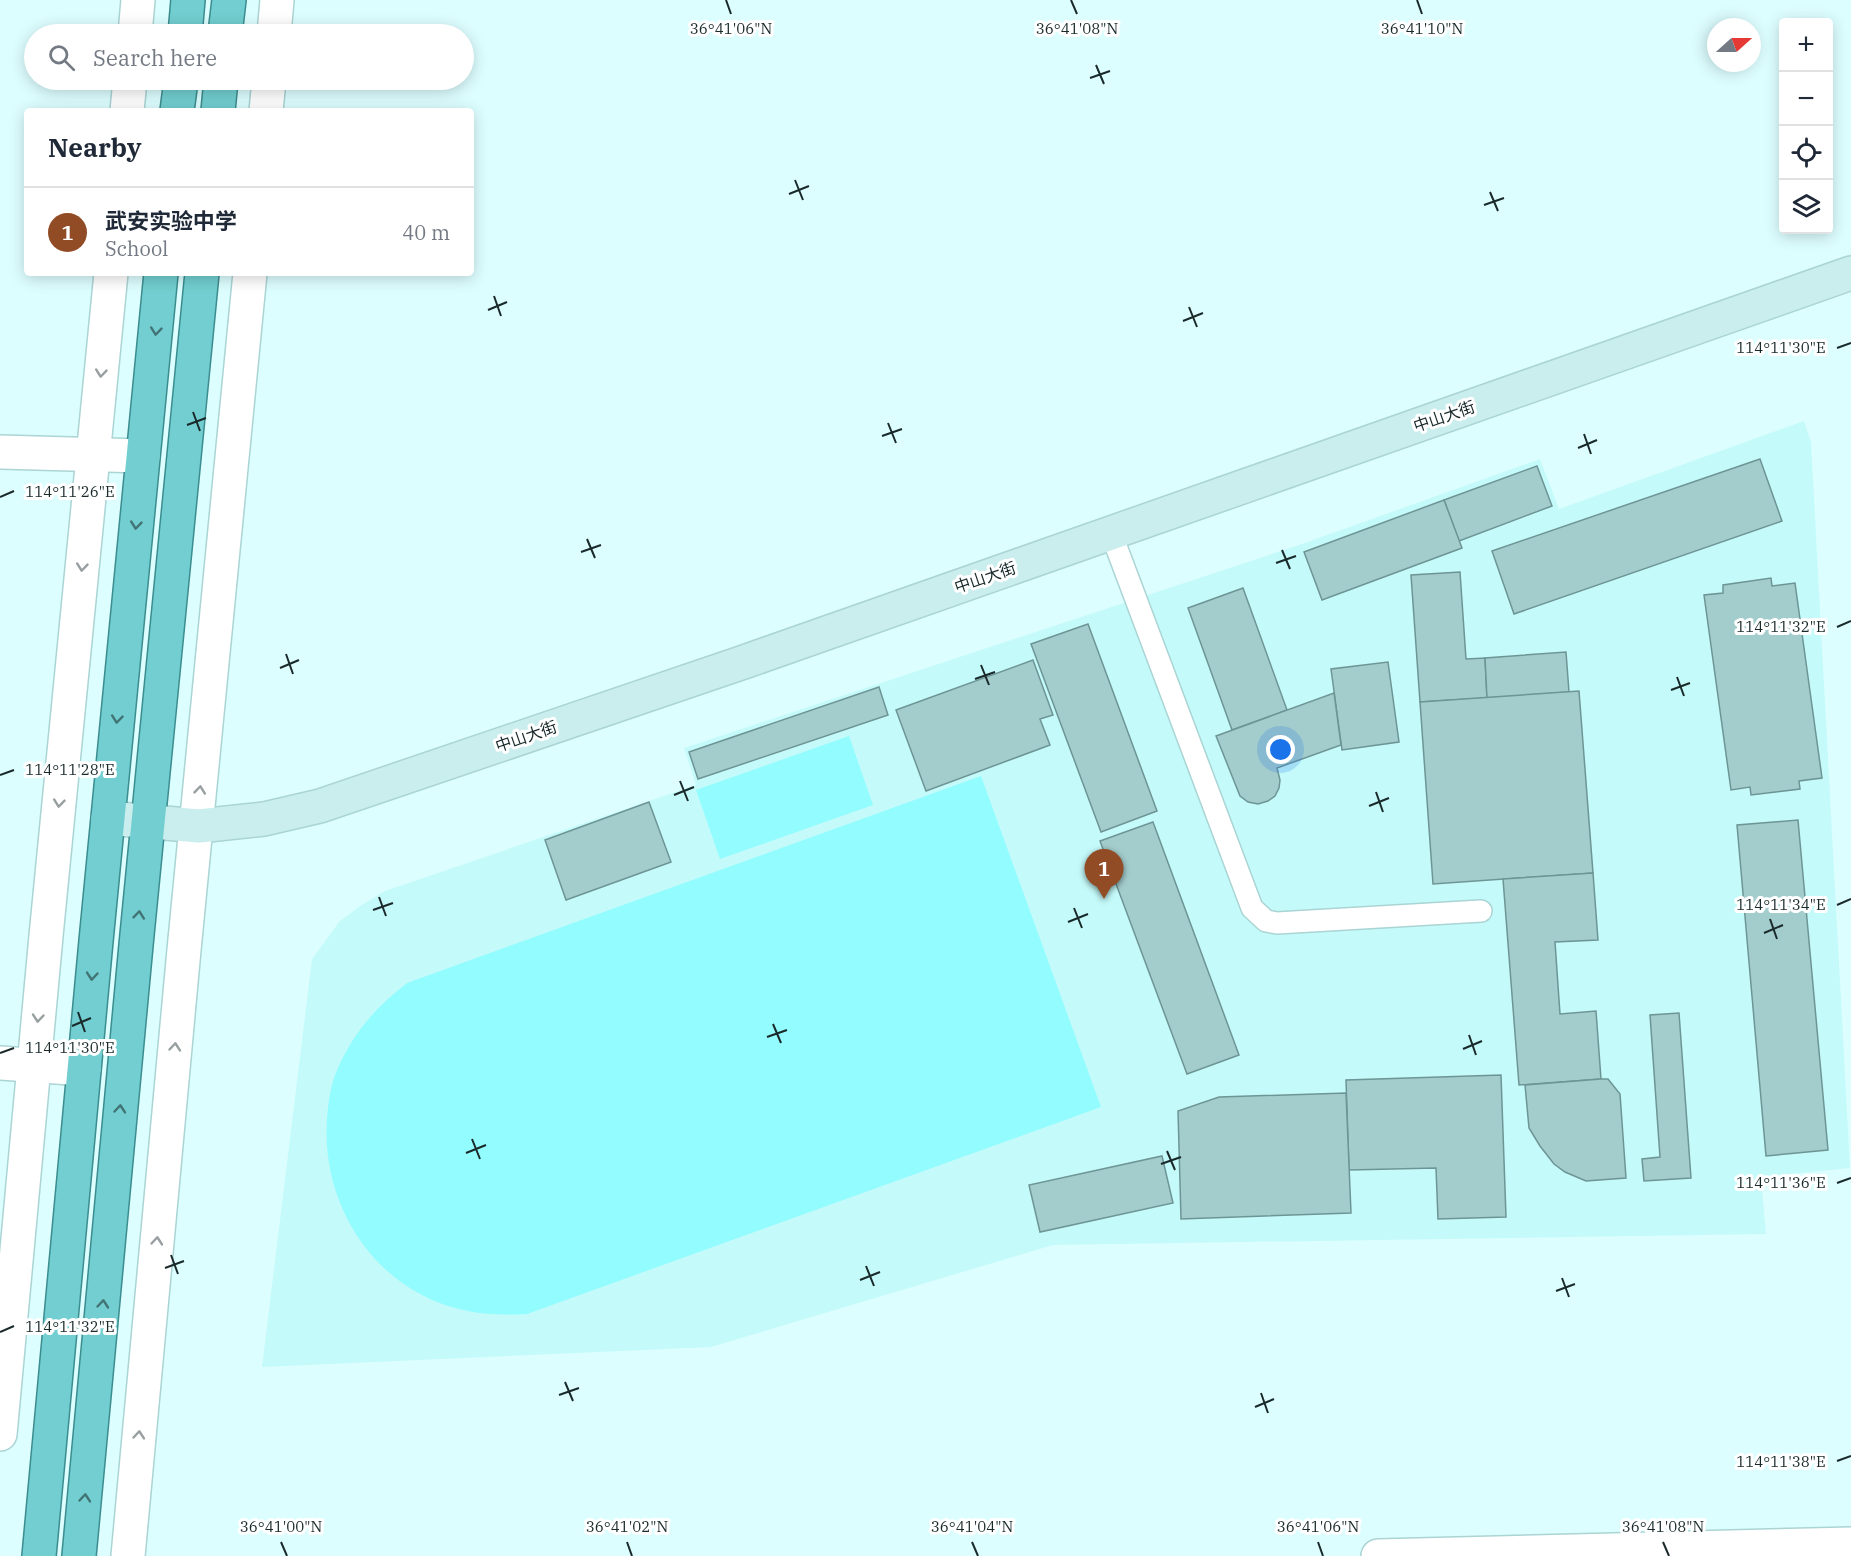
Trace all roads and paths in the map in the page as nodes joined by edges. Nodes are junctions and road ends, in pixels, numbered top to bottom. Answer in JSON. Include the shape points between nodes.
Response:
{"nodes":[{"id":1,"x":138,"y":0,"type":"edge"},
{"id":2,"x":188,"y":0,"type":"edge"},
{"id":3,"x":229,"y":0,"type":"edge"},
{"id":4,"x":277,"y":0,"type":"edge"},
{"id":5,"x":136,"y":24,"type":"edge"},
{"id":6,"x":186,"y":24,"type":"edge"},
{"id":7,"x":226,"y":24,"type":"edge"},
{"id":8,"x":275,"y":24,"type":"edge"},
{"id":9,"x":129,"y":90,"type":"edge"},
{"id":10,"x":180,"y":90,"type":"edge"},
{"id":11,"x":220,"y":90,"type":"edge"},
{"id":12,"x":268,"y":90,"type":"edge"},
{"id":13,"x":127,"y":108,"type":"edge"},
{"id":14,"x":177,"y":108,"type":"edge"},
{"id":15,"x":218,"y":108,"type":"edge"},
{"id":16,"x":266,"y":108,"type":"edge"},
{"id":17,"x":1851,"y":273,"type":"edge"},
{"id":18,"x":111,"y":276,"type":"edge"},
{"id":19,"x":161,"y":276,"type":"edge"},
{"id":20,"x":202,"y":276,"type":"edge"},
{"id":21,"x":250,"y":276,"type":"edge"},
{"id":22,"x":0,"y":452,"type":"edge"},
{"id":23,"x":93,"y":454,"type":"junction"},
{"id":24,"x":143,"y":456,"type":"junction"},
{"id":25,"x":1111,"y":533,"type":"junction"},
{"id":26,"x":108,"y":818,"type":"junction"},
{"id":27,"x":148,"y":821,"type":"junction"},
{"id":28,"x":196,"y":825,"type":"junction"},
{"id":29,"x":1481,"y":911,"type":"dead end"},
{"id":30,"x":0,"y":1063,"type":"edge"},
{"id":31,"x":34,"y":1065,"type":"junction"},
{"id":32,"x":84,"y":1069,"type":"junction"},
{"id":33,"x":0,"y":1434,"type":"edge"},
{"id":34,"x":1851,"y":1544,"type":"edge"},
{"id":35,"x":39,"y":1556,"type":"edge"},
{"id":36,"x":79,"y":1556,"type":"edge"},
{"id":37,"x":128,"y":1556,"type":"edge"},
{"id":38,"x":1378,"y":1556,"type":"edge"}],
"edges":[{"from":1,"to":5,"type":"street"},
{"from":2,"to":6,"type":"highway"},
{"from":3,"to":7,"type":"highway"},
{"from":4,"to":8,"type":"street"},
{"from":9,"to":13,"type":"street"},
{"from":10,"to":14,"type":"highway"},
{"from":11,"to":15,"type":"highway"},
{"from":12,"to":16,"type":"street"},
{"from":17,"to":25,"type":"main road","name":"中山大街"},
{"from":18,"to":23,"type":"street","one_way":true},
{"from":19,"to":24,"type":"highway","one_way":true},
{"from":20,"to":27,"type":"highway"},
{"from":28,"to":21,"type":"street","one_way":true},
{"from":22,"to":23,"type":"street"},
{"from":23,"to":24,"type":"street"},
{"from":23,"to":31,"type":"street","one_way":true},
{"from":24,"to":26,"type":"highway","one_way":true},
{"from":25,"to":28,"type":"main road","name":"中山大街","via":[[320,806],[264,819]]},
{"from":25,"to":29,"type":"lane","via":[[1252,908],[1266,921],[1277,923]]},
{"from":26,"to":27,"type":"main road","name":"中山大街"},
{"from":26,"to":32,"type":"highway","one_way":true},
{"from":27,"to":28,"type":"main road","name":"中山大街"},
{"from":36,"to":27,"type":"highway","one_way":true},
{"from":37,"to":28,"type":"street","one_way":true},
{"from":30,"to":31,"type":"street"},
{"from":31,"to":32,"type":"street"},
{"from":31,"to":33,"type":"street"},
{"from":32,"to":35,"type":"highway"},
{"from":34,"to":38,"type":"street"}]}
